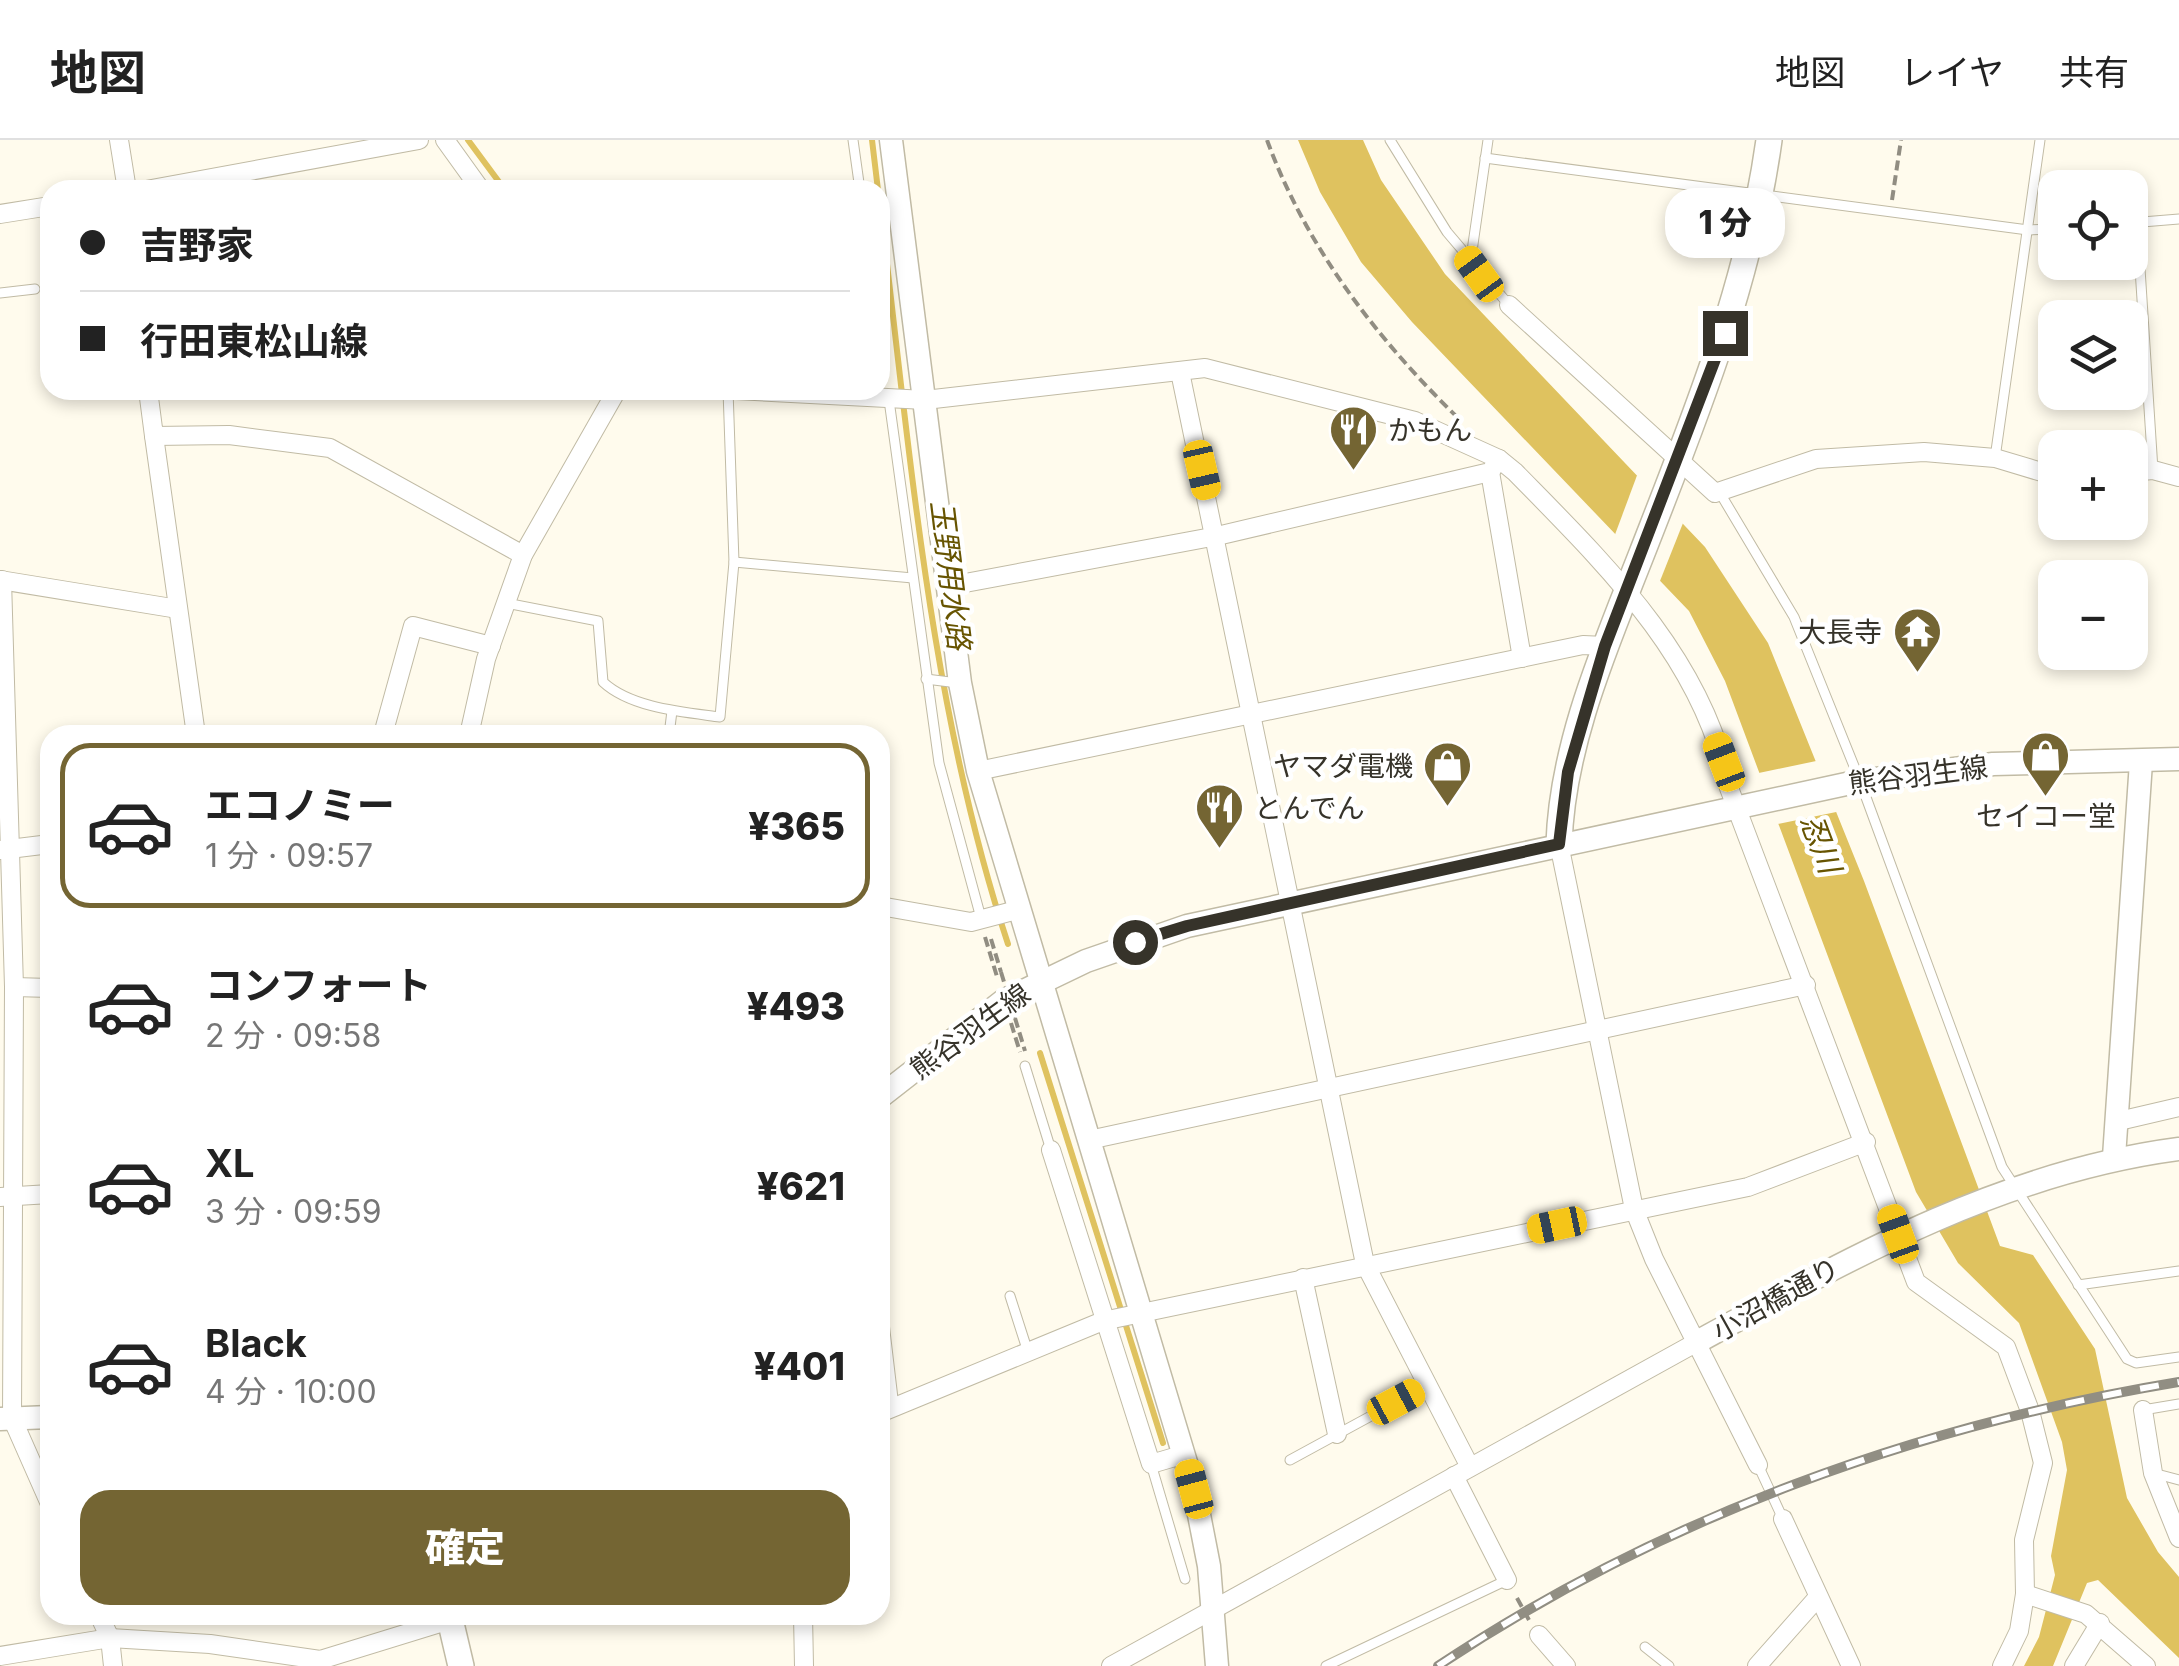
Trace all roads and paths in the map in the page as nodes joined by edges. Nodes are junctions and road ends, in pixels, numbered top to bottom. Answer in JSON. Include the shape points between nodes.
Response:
{"nodes":[{"id":1,"x":120,"y":140,"type":"edge"},
{"id":2,"x":419,"y":140,"type":"edge"},
{"id":3,"x":444,"y":140,"type":"edge"},
{"id":4,"x":853,"y":140,"type":"edge"},
{"id":5,"x":891,"y":140,"type":"edge"},
{"id":6,"x":1266,"y":140,"type":"edge"},
{"id":7,"x":1390,"y":140,"type":"edge"},
{"id":8,"x":1488,"y":140,"type":"edge"},
{"id":9,"x":1769,"y":140,"type":"edge"},
{"id":10,"x":1901,"y":140,"type":"edge"},
{"id":11,"x":2040,"y":140,"type":"edge"},
{"id":12,"x":1486,"y":158,"type":"junction"},
{"id":13,"x":126,"y":180,"type":"edge"},
{"id":14,"x":201,"y":180,"type":"edge"},
{"id":15,"x":474,"y":180,"type":"edge"},
{"id":16,"x":859,"y":180,"type":"edge"},
{"id":17,"x":1761,"y":195,"type":"junction"},
{"id":18,"x":40,"y":208,"type":"edge"},
{"id":19,"x":1890,"y":212,"type":"junction"},
{"id":20,"x":0,"y":214,"type":"edge"},
{"id":21,"x":2179,"y":219,"type":"edge"},
{"id":22,"x":2148,"y":221,"type":"edge"},
{"id":23,"x":2028,"y":230,"type":"junction"},
{"id":24,"x":2038,"y":230,"type":"edge"},
{"id":25,"x":1466,"y":256,"type":"junction"},
{"id":26,"x":2138,"y":280,"type":"edge"},
{"id":27,"x":35,"y":289,"type":"dead end"},
{"id":28,"x":0,"y":293,"type":"edge"},
{"id":29,"x":1510,"y":304,"type":"joint"},
{"id":30,"x":1180,"y":372,"type":"junction"},
{"id":31,"x":149,"y":400,"type":"edge"},
{"id":32,"x":611,"y":400,"type":"edge"},
{"id":33,"x":728,"y":400,"type":"edge"},
{"id":34,"x":890,"y":400,"type":"edge"},
{"id":35,"x":906,"y":401,"type":"junction"},
{"id":36,"x":1461,"y":420,"type":"dead end"},
{"id":37,"x":154,"y":436,"type":"junction"},
{"id":38,"x":1995,"y":458,"type":"junction"},
{"id":39,"x":1495,"y":466,"type":"junction"},
{"id":40,"x":1675,"y":468,"type":"junction"},
{"id":41,"x":2148,"y":470,"type":"edge"},
{"id":42,"x":2153,"y":470,"type":"junction"},
{"id":43,"x":2038,"y":471,"type":"edge"},
{"id":44,"x":2179,"y":477,"type":"edge"},
{"id":45,"x":1720,"y":493,"type":"junction"},
{"id":46,"x":1217,"y":536,"type":"junction"},
{"id":47,"x":523,"y":555,"type":"junction"},
{"id":48,"x":734,"y":562,"type":"junction"},
{"id":49,"x":912,"y":578,"type":"junction"},
{"id":50,"x":1,"y":580,"type":"edge"},
{"id":51,"x":949,"y":586,"type":"junction"},
{"id":52,"x":1628,"y":588,"type":"junction"},
{"id":53,"x":506,"y":603,"type":"junction"},
{"id":54,"x":178,"y":609,"type":"junction"},
{"id":55,"x":490,"y":646,"type":"junction"},
{"id":56,"x":1605,"y":646,"type":"junction"},
{"id":57,"x":1522,"y":658,"type":"junction"},
{"id":58,"x":927,"y":680,"type":"junction"},
{"id":59,"x":955,"y":683,"type":"junction"},
{"id":60,"x":672,"y":711,"type":"junction"},
{"id":61,"x":1252,"y":712,"type":"junction"},
{"id":62,"x":195,"y":725,"type":"edge"},
{"id":63,"x":386,"y":725,"type":"edge"},
{"id":64,"x":470,"y":725,"type":"edge"},
{"id":65,"x":670,"y":725,"type":"edge"},
{"id":66,"x":2179,"y":759,"type":"edge"},
{"id":67,"x":2142,"y":762,"type":"junction"},
{"id":68,"x":978,"y":771,"type":"junction"},
{"id":69,"x":1855,"y":782,"type":"junction"},
{"id":70,"x":1742,"y":804,"type":"junction"},
{"id":71,"x":1559,"y":844,"type":"junction"},
{"id":72,"x":40,"y":845,"type":"edge"},
{"id":73,"x":6,"y":849,"type":"edge"},
{"id":74,"x":1291,"y":902,"type":"junction"},
{"id":75,"x":890,"y":908,"type":"edge"},
{"id":76,"x":1015,"y":911,"type":"junction"},
{"id":77,"x":984,"y":925,"type":"junction"},
{"id":78,"x":992,"y":939,"type":"dead end"},
{"id":79,"x":1044,"y":979,"type":"junction"},
{"id":80,"x":998,"y":980,"type":"dead end"},
{"id":81,"x":1806,"y":984,"type":"junction"},
{"id":82,"x":14,"y":987,"type":"junction"},
{"id":83,"x":40,"y":988,"type":"edge"},
{"id":84,"x":1009,"y":1019,"type":"dead end"},
{"id":85,"x":1597,"y":1029,"type":"junction"},
{"id":86,"x":1026,"y":1054,"type":"dead end"},
{"id":87,"x":1025,"y":1066,"type":"joint"},
{"id":88,"x":1330,"y":1088,"type":"junction"},
{"id":89,"x":890,"y":1089,"type":"edge"},
{"id":90,"x":2179,"y":1107,"type":"edge"},
{"id":91,"x":2119,"y":1121,"type":"junction"},
{"id":92,"x":1090,"y":1140,"type":"junction"},
{"id":93,"x":1866,"y":1142,"type":"junction"},
{"id":94,"x":2179,"y":1148,"type":"edge"},
{"id":95,"x":1051,"y":1150,"type":"joint"},
{"id":96,"x":2114,"y":1157,"type":"junction"},
{"id":97,"x":2010,"y":1188,"type":"junction"},
{"id":98,"x":40,"y":1195,"type":"edge"},
{"id":99,"x":7,"y":1197,"type":"edge"},
{"id":100,"x":1634,"y":1209,"type":"junction"},
{"id":101,"x":1902,"y":1232,"type":"junction"},
{"id":102,"x":1365,"y":1264,"type":"junction"},
{"id":103,"x":2179,"y":1271,"type":"edge"},
{"id":104,"x":1303,"y":1278,"type":"junction"},
{"id":105,"x":2078,"y":1285,"type":"junction"},
{"id":106,"x":1010,"y":1296,"type":"dead end"},
{"id":107,"x":1137,"y":1314,"type":"junction"},
{"id":108,"x":1108,"y":1320,"type":"junction"},
{"id":109,"x":1699,"y":1341,"type":"junction"},
{"id":110,"x":1027,"y":1349,"type":"junction"},
{"id":111,"x":2179,"y":1357,"type":"edge"},
{"id":112,"x":1426,"y":1386,"type":"junction"},
{"id":113,"x":2179,"y":1404,"type":"edge"},
{"id":114,"x":890,"y":1409,"type":"edge"},
{"id":115,"x":2143,"y":1410,"type":"joint"},
{"id":116,"x":40,"y":1417,"type":"edge"},
{"id":117,"x":6,"y":1419,"type":"edge"},
{"id":118,"x":1337,"y":1434,"type":"junction"},
{"id":119,"x":1185,"y":1454,"type":"junction"},
{"id":120,"x":1290,"y":1460,"type":"dead end"},
{"id":121,"x":1151,"y":1464,"type":"junction"},
{"id":122,"x":1758,"y":1465,"type":"joint"},
{"id":123,"x":1462,"y":1472,"type":"junction"},
{"id":124,"x":2153,"y":1473,"type":"junction"},
{"id":125,"x":2179,"y":1480,"type":"edge"},
{"id":126,"x":40,"y":1485,"type":"edge"},
{"id":127,"x":1783,"y":1519,"type":"joint"},
{"id":128,"x":2179,"y":1538,"type":"edge"},
{"id":129,"x":1185,"y":1579,"type":"dead end"},
{"id":130,"x":1507,"y":1580,"type":"junction"},
{"id":131,"x":2025,"y":1594,"type":"junction"},
{"id":132,"x":1818,"y":1597,"type":"junction"},
{"id":133,"x":1214,"y":1608,"type":"junction"},
{"id":134,"x":2093,"y":1618,"type":"junction"},
{"id":135,"x":104,"y":1625,"type":"edge"},
{"id":136,"x":428,"y":1625,"type":"edge"},
{"id":137,"x":452,"y":1625,"type":"edge"},
{"id":138,"x":803,"y":1625,"type":"edge"},
{"id":139,"x":1540,"y":1635,"type":"joint"},
{"id":140,"x":110,"y":1638,"type":"junction"},
{"id":141,"x":1645,"y":1647,"type":"dead end"},
{"id":142,"x":0,"y":1656,"type":"edge"},
{"id":143,"x":113,"y":1666,"type":"edge"},
{"id":144,"x":461,"y":1666,"type":"edge"},
{"id":145,"x":804,"y":1666,"type":"edge"},
{"id":146,"x":1112,"y":1666,"type":"edge"},
{"id":147,"x":1217,"y":1666,"type":"edge"},
{"id":148,"x":1326,"y":1666,"type":"edge"},
{"id":149,"x":1566,"y":1666,"type":"edge"},
{"id":150,"x":1669,"y":1666,"type":"edge"},
{"id":151,"x":1757,"y":1666,"type":"edge"},
{"id":152,"x":1851,"y":1666,"type":"edge"},
{"id":153,"x":2002,"y":1666,"type":"edge"},
{"id":154,"x":2074,"y":1666,"type":"edge"},
{"id":155,"x":2146,"y":1666,"type":"edge"}],
"edges":[{"from":1,"to":13,"type":"street"},
{"from":2,"to":14,"type":"street"},
{"from":3,"to":15,"type":"street"},
{"from":4,"to":16,"type":"lane"},
{"from":5,"to":35,"type":"street"},
{"from":6,"to":36,"type":"path","via":[[1300,215],[1358,306]]},
{"from":7,"to":25,"type":"lane"},
{"from":8,"to":12,"type":"lane"},
{"from":9,"to":17,"type":"main road"},
{"from":10,"to":19,"type":"path"},
{"from":11,"to":23,"type":"lane"},
{"from":12,"to":17,"type":"lane"},
{"from":12,"to":25,"type":"lane"},
{"from":17,"to":19,"type":"lane"},
{"from":17,"to":40,"type":"main road","via":[[1736,298]]},
{"from":18,"to":20,"type":"street"},
{"from":19,"to":23,"type":"lane"},
{"from":21,"to":22,"type":"lane"},
{"from":23,"to":24,"type":"lane"},
{"from":23,"to":38,"type":"lane"},
{"from":25,"to":29,"type":"lane"},
{"from":26,"to":42,"type":"lane"},
{"from":27,"to":28,"type":"lane"},
{"from":29,"to":40,"type":"street"},
{"from":30,"to":35,"type":"street"},
{"from":30,"to":39,"type":"street","via":[[1205,368],[1415,421]]},
{"from":30,"to":46,"type":"street"},
{"from":31,"to":37,"type":"street"},
{"from":32,"to":47,"type":"street"},
{"from":33,"to":48,"type":"lane"},
{"from":34,"to":35,"type":"street"},
{"from":35,"to":49,"type":"lane"},
{"from":35,"to":51,"type":"street"},
{"from":37,"to":47,"type":"street","via":[[229,435],[330,448]]},
{"from":37,"to":54,"type":"street"},
{"from":38,"to":43,"type":"street"},
{"from":38,"to":45,"type":"street","via":[[1924,452],[1816,459]]},
{"from":39,"to":46,"type":"street"},
{"from":39,"to":52,"type":"street"},
{"from":39,"to":57,"type":"street"},
{"from":40,"to":45,"type":"street"},
{"from":40,"to":52,"type":"main road"},
{"from":41,"to":42,"type":"street"},
{"from":42,"to":44,"type":"street"},
{"from":45,"to":69,"type":"lane","via":[[1794,618]]},
{"from":46,"to":51,"type":"street"},
{"from":46,"to":61,"type":"street"},
{"from":47,"to":53,"type":"street"},
{"from":48,"to":49,"type":"lane"},
{"from":48,"to":60,"type":"lane","via":[[720,717]]},
{"from":49,"to":58,"type":"lane"},
{"from":50,"to":54,"type":"street"},
{"from":50,"to":73,"type":"street"},
{"from":51,"to":59,"type":"street"},
{"from":52,"to":56,"type":"main road"},
{"from":52,"to":70,"type":"street","via":[[1703,709]]},
{"from":53,"to":55,"type":"street"},
{"from":53,"to":60,"type":"lane","via":[[598,621],[603,682]]},
{"from":54,"to":62,"type":"street"},
{"from":55,"to":63,"type":"street","via":[[413,626]]},
{"from":55,"to":64,"type":"street"},
{"from":56,"to":57,"type":"street"},
{"from":56,"to":71,"type":"main road","via":[[1568,772]]},
{"from":57,"to":61,"type":"street"},
{"from":58,"to":59,"type":"lane"},
{"from":58,"to":77,"type":"lane","via":[[939,763]]},
{"from":59,"to":68,"type":"street"},
{"from":60,"to":65,"type":"lane"},
{"from":61,"to":68,"type":"street"},
{"from":61,"to":74,"type":"street"},
{"from":66,"to":67,"type":"street","name":"熊谷羽生線"},
{"from":67,"to":69,"type":"street","name":"熊谷羽生線","via":[[1993,764]]},
{"from":67,"to":91,"type":"street"},
{"from":68,"to":76,"type":"street"},
{"from":69,"to":70,"type":"street","name":"熊谷羽生線"},
{"from":69,"to":97,"type":"lane"},
{"from":70,"to":71,"type":"street","name":"熊谷羽生線"},
{"from":70,"to":81,"type":"street"},
{"from":71,"to":74,"type":"street","name":"熊谷羽生線"},
{"from":71,"to":85,"type":"street"},
{"from":72,"to":73,"type":"street"},
{"from":73,"to":82,"type":"street"},
{"from":74,"to":79,"type":"street","name":"熊谷羽生線","via":[[1187,926]]},
{"from":74,"to":88,"type":"street"},
{"from":75,"to":77,"type":"street"},
{"from":76,"to":77,"type":"street"},
{"from":76,"to":79,"type":"street"},
{"from":77,"to":80,"type":"path"},
{"from":78,"to":86,"type":"path","bridge":true},
{"from":79,"to":89,"type":"street","name":"熊谷羽生線","via":[[1004,1000]]},
{"from":79,"to":92,"type":"street"},
{"from":81,"to":85,"type":"street"},
{"from":81,"to":93,"type":"street"},
{"from":82,"to":83,"type":"street"},
{"from":82,"to":99,"type":"street"},
{"from":84,"to":87,"type":"path"},
{"from":85,"to":88,"type":"street"},
{"from":85,"to":100,"type":"street"},
{"from":87,"to":95,"type":"lane"},
{"from":88,"to":92,"type":"street"},
{"from":88,"to":102,"type":"street"},
{"from":90,"to":91,"type":"street"},
{"from":91,"to":96,"type":"street"},
{"from":92,"to":107,"type":"street"},
{"from":93,"to":100,"type":"street","via":[[1771,1181]]},
{"from":93,"to":101,"type":"street"},
{"from":94,"to":96,"type":"street"},
{"from":95,"to":108,"type":"street"},
{"from":96,"to":97,"type":"street"},
{"from":97,"to":101,"type":"street","name":"小沼橋通り"},
{"from":97,"to":105,"type":"lane"},
{"from":98,"to":99,"type":"street"},
{"from":99,"to":117,"type":"street"},
{"from":100,"to":102,"type":"street"},
{"from":100,"to":109,"type":"street"},
{"from":101,"to":109,"type":"street","name":"小沼橋通り"},
{"from":101,"to":131,"type":"street","via":[[1916,1282],[2006,1347],[2030,1411],[2044,1463],[2024,1540]]},
{"from":102,"to":104,"type":"street"},
{"from":102,"to":112,"type":"street"},
{"from":103,"to":105,"type":"lane"},
{"from":104,"to":107,"type":"street"},
{"from":104,"to":118,"type":"street"},
{"from":105,"to":111,"type":"lane","via":[[2127,1359]]},
{"from":106,"to":110,"type":"lane"},
{"from":107,"to":108,"type":"street"},
{"from":107,"to":119,"type":"street"},
{"from":108,"to":110,"type":"street"},
{"from":108,"to":121,"type":"street"},
{"from":109,"to":122,"type":"street"},
{"from":109,"to":123,"type":"street"},
{"from":110,"to":114,"type":"street"},
{"from":112,"to":118,"type":"lane"},
{"from":112,"to":123,"type":"street"},
{"from":113,"to":115,"type":"lane"},
{"from":115,"to":124,"type":"street"},
{"from":116,"to":117,"type":"street"},
{"from":117,"to":126,"type":"street"},
{"from":118,"to":120,"type":"lane"},
{"from":119,"to":121,"type":"street"},
{"from":119,"to":133,"type":"street"},
{"from":121,"to":129,"type":"lane"},
{"from":122,"to":127,"type":"lane"},
{"from":123,"to":130,"type":"street"},
{"from":123,"to":133,"type":"street"},
{"from":124,"to":125,"type":"lane"},
{"from":124,"to":128,"type":"street"},
{"from":127,"to":132,"type":"street"},
{"from":130,"to":139,"type":"path"},
{"from":130,"to":148,"type":"lane"},
{"from":131,"to":134,"type":"street"},
{"from":131,"to":153,"type":"street","via":[[2019,1631]]},
{"from":132,"to":151,"type":"street"},
{"from":132,"to":152,"type":"street"},
{"from":133,"to":146,"type":"street"},
{"from":133,"to":147,"type":"street"},
{"from":134,"to":154,"type":"street"},
{"from":134,"to":155,"type":"street"},
{"from":135,"to":140,"type":"street"},
{"from":136,"to":140,"type":"street","via":[[320,1660]]},
{"from":137,"to":144,"type":"main road"},
{"from":138,"to":145,"type":"street"},
{"from":139,"to":149,"type":"street"},
{"from":140,"to":142,"type":"street"},
{"from":140,"to":143,"type":"street"},
{"from":141,"to":150,"type":"lane"}]}
